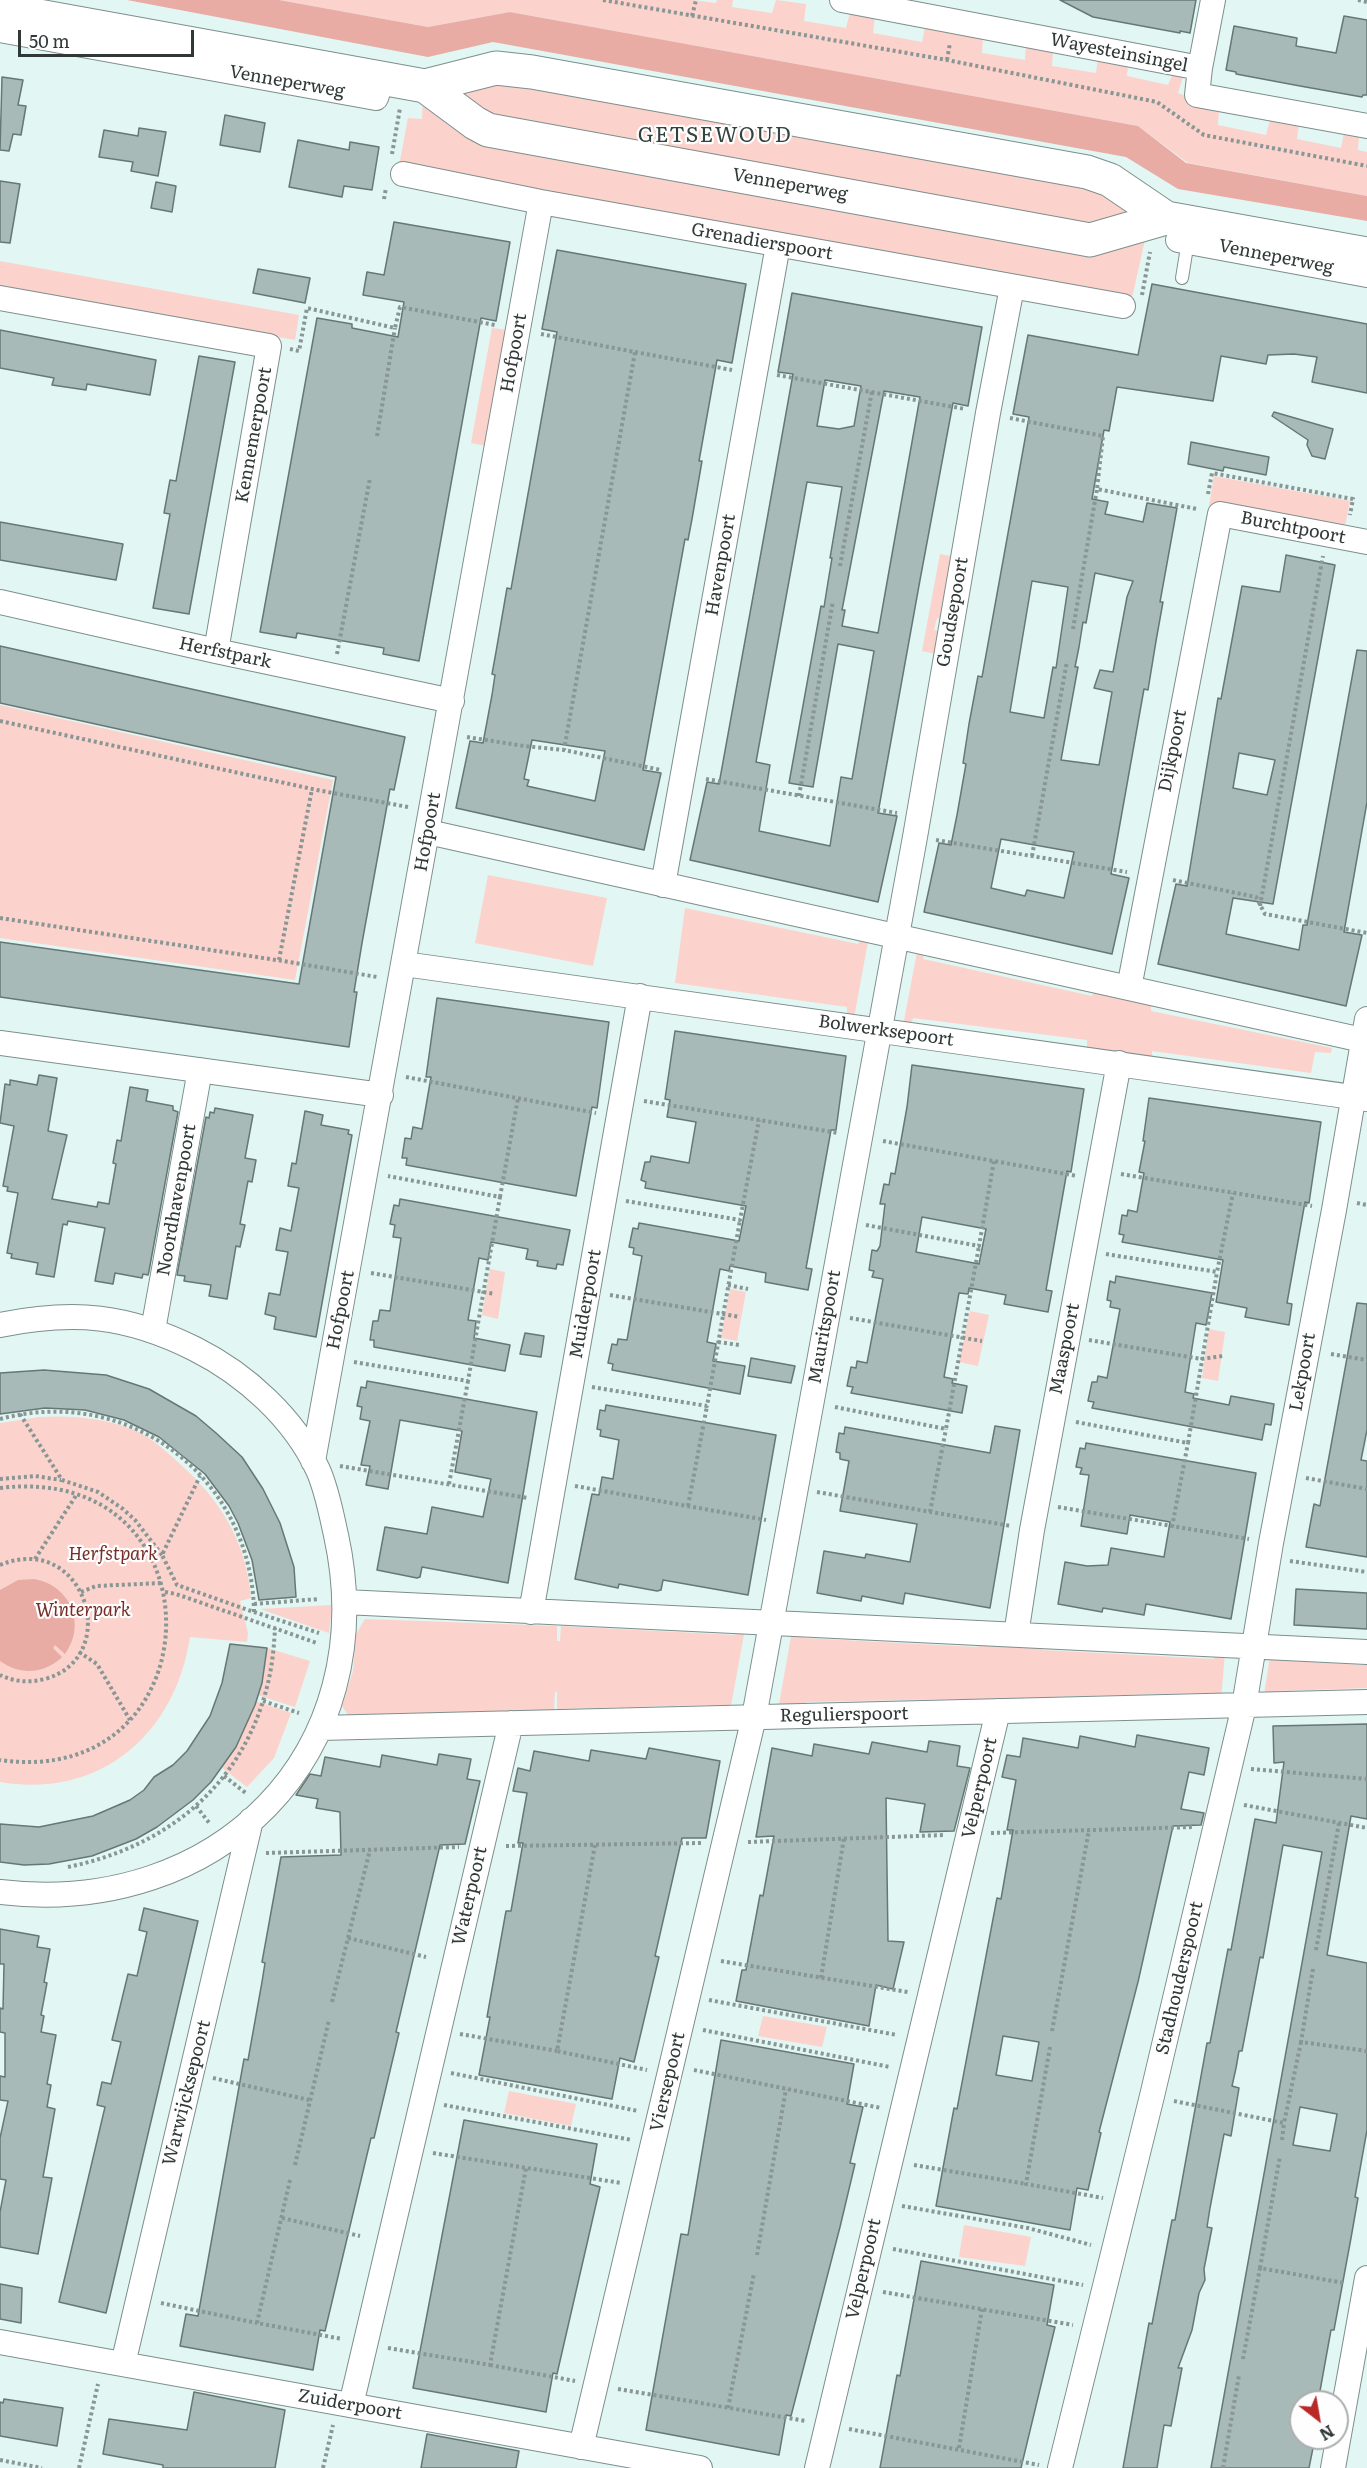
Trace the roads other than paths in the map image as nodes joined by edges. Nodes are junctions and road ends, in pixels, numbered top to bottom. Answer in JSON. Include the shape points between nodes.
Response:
{"nodes":[{"id":1,"x":842,"y":0,"type":"edge"},
{"id":2,"x":1213,"y":0,"type":"edge"},
{"id":3,"x":0,"y":9,"type":"edge"},
{"id":4,"x":955,"y":10,"type":"edge"},
{"id":5,"x":0,"y":30,"type":"edge"},
{"id":6,"x":1200,"y":68,"type":"junction"},
{"id":7,"x":425,"y":86,"type":"junction"},
{"id":8,"x":379,"y":88,"type":"junction"},
{"id":9,"x":1367,"y":126,"type":"edge"},
{"id":10,"x":393,"y":175,"type":"road end"},
{"id":11,"x":541,"y":202,"type":"junction"},
{"id":12,"x":1189,"y":234,"type":"junction"},
{"id":13,"x":778,"y":245,"type":"junction"},
{"id":14,"x":1367,"y":254,"type":"edge"},
{"id":15,"x":1367,"y":275,"type":"edge"},
{"id":16,"x":1182,"y":278,"type":"dead end"},
{"id":17,"x":1012,"y":287,"type":"junction"},
{"id":18,"x":0,"y":298,"type":"edge"},
{"id":19,"x":1132,"y":302,"type":"road end"},
{"id":20,"x":1211,"y":509,"type":"joint"},
{"id":21,"x":1346,"y":538,"type":"edge"},
{"id":22,"x":0,"y":602,"type":"edge"},
{"id":23,"x":216,"y":651,"type":"junction"},
{"id":24,"x":452,"y":701,"type":"junction"},
{"id":25,"x":428,"y":832,"type":"junction"},
{"id":26,"x":663,"y":885,"type":"junction"},
{"id":27,"x":896,"y":937,"type":"junction"},
{"id":28,"x":403,"y":973,"type":"junction"},
{"id":29,"x":1129,"y":988,"type":"junction"},
{"id":30,"x":640,"y":996,"type":"junction"},
{"id":31,"x":879,"y":1030,"type":"junction"},
{"id":32,"x":1366,"y":1034,"type":"edge"},
{"id":33,"x":0,"y":1043,"type":"edge"},
{"id":34,"x":1119,"y":1063,"type":"junction"},
{"id":35,"x":200,"y":1070,"type":"junction"},
{"id":36,"x":382,"y":1084,"type":"junction"},
{"id":37,"x":1360,"y":1098,"type":"edge"},
{"id":38,"x":0,"y":1322,"type":"edge"},
{"id":39,"x":153,"y":1330,"type":"junction"},
{"id":40,"x":313,"y":1461,"type":"junction"},
{"id":41,"x":345,"y":1599,"type":"junction"},
{"id":42,"x":531,"y":1612,"type":"junction"},
{"id":43,"x":771,"y":1623,"type":"junction"},
{"id":44,"x":1016,"y":1635,"type":"junction"},
{"id":45,"x":1253,"y":1647,"type":"junction"},
{"id":46,"x":1367,"y":1652,"type":"edge"},
{"id":47,"x":1367,"y":1702,"type":"edge"},
{"id":48,"x":1244,"y":1706,"type":"junction"},
{"id":49,"x":998,"y":1711,"type":"junction"},
{"id":50,"x":754,"y":1717,"type":"junction"},
{"id":51,"x":511,"y":1723,"type":"junction"},
{"id":52,"x":322,"y":1724,"type":"junction"},
{"id":53,"x":251,"y":1821,"type":"junction"},
{"id":54,"x":0,"y":1892,"type":"edge"},
{"id":55,"x":1366,"y":2282,"type":"edge"},
{"id":56,"x":0,"y":2342,"type":"edge"},
{"id":57,"x":113,"y":2363,"type":"junction"},
{"id":58,"x":344,"y":2404,"type":"junction"},
{"id":59,"x":581,"y":2447,"type":"junction"},
{"id":60,"x":1052,"y":2467,"type":"edge"},
{"id":61,"x":700,"y":2468,"type":"edge"},
{"id":62,"x":817,"y":2468,"type":"edge"},
{"id":63,"x":1333,"y":2468,"type":"edge"}],
"edges":[{"from":1,"to":4,"type":"street","name":"Wayesteinsingel"},
{"from":2,"to":6,"type":"street"},
{"from":3,"to":8,"type":"street","name":"Venneperweg"},
{"from":4,"to":6,"type":"street","name":"Wayesteinsingel"},
{"from":5,"to":8,"type":"street","name":"Venneperweg"},
{"from":6,"to":9,"type":"street","name":"Wayesteinsingel","via":[[1197,95]]},
{"from":7,"to":8,"type":"street","name":"Venneperweg"},
{"from":7,"to":12,"type":"street","name":"Venneperweg","via":[[488,130],[1090,240]]},
{"from":7,"to":12,"type":"street","name":"Venneperweg","via":[[496,68],[1087,172],[1110,180]]},
{"from":10,"to":11,"type":"street","name":"Grenadierspoort"},
{"from":11,"to":13,"type":"street","name":"Grenadierspoort"},
{"from":11,"to":24,"type":"street","name":"Hofpoort"},
{"from":12,"to":14,"type":"street","name":"Venneperweg"},
{"from":12,"to":15,"type":"street","name":"Venneperweg"},
{"from":12,"to":16,"type":"lane"},
{"from":13,"to":17,"type":"street","name":"Grenadierspoort"},
{"from":13,"to":26,"type":"street","name":"Havenpoort"},
{"from":17,"to":19,"type":"street","name":"Grenadierspoort"},
{"from":17,"to":27,"type":"street","name":"Goudsepoort"},
{"from":18,"to":23,"type":"street","name":"Kennemerpoort","via":[[269,346]]},
{"from":20,"to":21,"type":"street","name":"Burchtpoort"},
{"from":20,"to":29,"type":"street","name":"Dijkpoort"},
{"from":22,"to":23,"type":"street","name":"Herfstpark"},
{"from":23,"to":24,"type":"street","name":"Herfstpark"},
{"from":24,"to":25,"type":"street","name":"Hofpoort"},
{"from":25,"to":26,"type":"street"},
{"from":25,"to":28,"type":"street","name":"Hofpoort"},
{"from":26,"to":27,"type":"street"},
{"from":27,"to":29,"type":"street"},
{"from":27,"to":31,"type":"street","name":"Goudsepoort"},
{"from":28,"to":30,"type":"street","name":"Bolwerksepoort"},
{"from":28,"to":36,"type":"street","name":"Hofpoort"},
{"from":29,"to":32,"type":"street"},
{"from":30,"to":31,"type":"street","name":"Bolwerksepoort"},
{"from":30,"to":42,"type":"street","name":"Muiderpoort"},
{"from":31,"to":34,"type":"street","name":"Bolwerksepoort"},
{"from":31,"to":43,"type":"street","name":"Mauritspoort"},
{"from":32,"to":37,"type":"street","name":"Lekpoort"},
{"from":33,"to":35,"type":"street"},
{"from":34,"to":37,"type":"street","name":"Bolwerksepoort"},
{"from":34,"to":44,"type":"street","name":"Maaspoort","via":[[1052,1417]]},
{"from":35,"to":36,"type":"street"},
{"from":35,"to":39,"type":"street","name":"Noordhavenpoort"},
{"from":36,"to":40,"type":"street","name":"Hofpoort"},
{"from":37,"to":45,"type":"street","name":"Lekpoort","via":[[1306,1350]]},
{"from":38,"to":39,"type":"street","via":[[66,1315],[100,1317]]},
{"from":39,"to":40,"type":"street","via":[[205,1353],[249,1383],[279,1414]]},
{"from":40,"to":41,"type":"street","via":[[331,1515]]},
{"from":41,"to":42,"type":"street"},
{"from":41,"to":52,"type":"street","via":[[337,1683]]},
{"from":42,"to":43,"type":"street"},
{"from":43,"to":44,"type":"street"},
{"from":43,"to":50,"type":"street","name":"Mauritspoort"},
{"from":44,"to":45,"type":"street"},
{"from":45,"to":46,"type":"street"},
{"from":45,"to":48,"type":"street","name":"Lekpoort"},
{"from":47,"to":48,"type":"street","name":"Regulierspoort"},
{"from":48,"to":49,"type":"street","name":"Regulierspoort"},
{"from":48,"to":60,"type":"street","name":"Stadhouderspoort","via":[[1095,2329]]},
{"from":49,"to":50,"type":"street","name":"Regulierspoort"},
{"from":49,"to":62,"type":"street","name":"Velperpoort"},
{"from":50,"to":51,"type":"street","name":"Regulierspoort"},
{"from":50,"to":59,"type":"street","name":"Viersepoort"},
{"from":51,"to":52,"type":"street","name":"Regulierspoort"},
{"from":51,"to":58,"type":"street","name":"Waterpoort","via":[[365,2344]]},
{"from":52,"to":53,"type":"street","via":[[282,1788]]},
{"from":53,"to":54,"type":"street","via":[[184,1865],[143,1882],[76,1895]]},
{"from":53,"to":57,"type":"street","name":"Warwijcksepoort","via":[[137,2298]]},
{"from":55,"to":63,"type":"street"},
{"from":56,"to":57,"type":"street","name":"Zuiderpoort"},
{"from":57,"to":58,"type":"street","name":"Zuiderpoort"},
{"from":58,"to":59,"type":"street","name":"Zuiderpoort"},
{"from":59,"to":61,"type":"street","name":"Zuiderpoort"}]}
